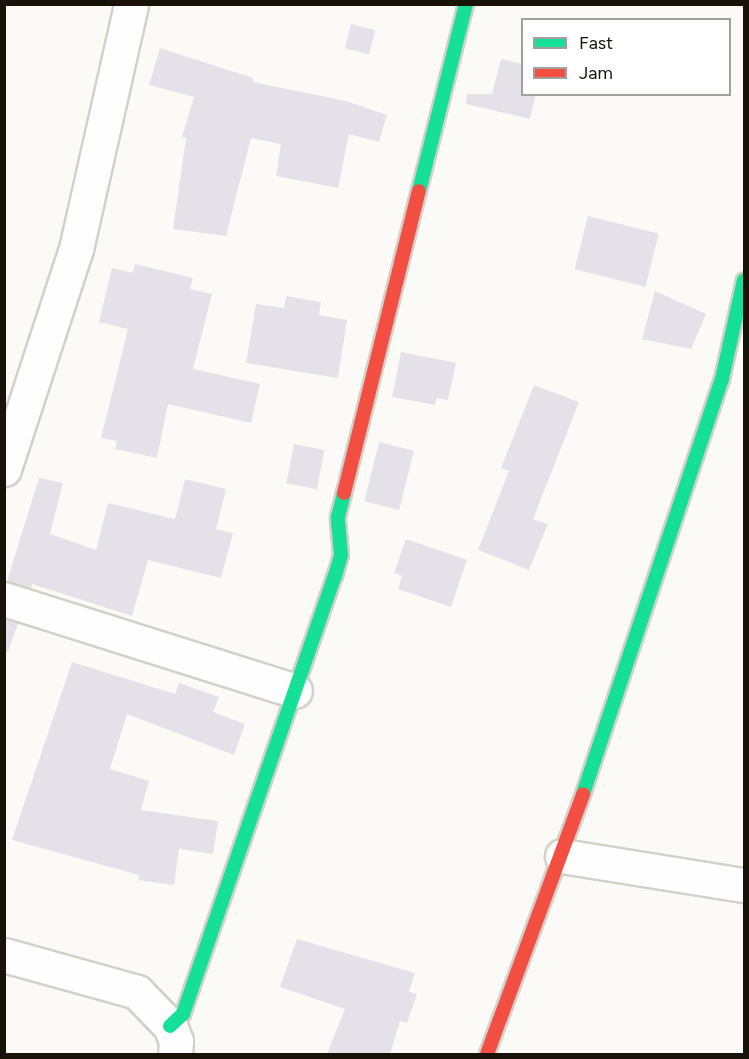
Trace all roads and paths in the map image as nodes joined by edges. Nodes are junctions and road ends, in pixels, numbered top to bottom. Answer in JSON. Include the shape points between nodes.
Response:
{"nodes":[{"id":1,"x":131,"y":4,"type":"edge"},
{"id":2,"x":466,"y":4,"type":"edge"},
{"id":3,"x":744,"y":280,"type":"edge"},
{"id":4,"x":4,"y":469,"type":"edge"},
{"id":5,"x":4,"y":599,"type":"edge"},
{"id":6,"x":295,"y":691,"type":"junction"},
{"id":7,"x":562,"y":856,"type":"junction"},
{"id":8,"x":744,"y":885,"type":"edge"},
{"id":9,"x":4,"y":955,"type":"edge"},
{"id":10,"x":172,"y":1040,"type":"edge"},
{"id":11,"x":487,"y":1054,"type":"edge"}],
"edges":[{"from":1,"to":4,"type":"street","via":[[76,249]]},
{"from":2,"to":6,"type":"street","via":[[338,517],[341,555]]},
{"from":3,"to":7,"type":"street","via":[[722,379]]},
{"from":5,"to":6,"type":"street"},
{"from":6,"to":10,"type":"street"},
{"from":7,"to":8,"type":"street"},
{"from":7,"to":11,"type":"street","via":[[531,942],[502,1005]]},
{"from":9,"to":10,"type":"street","via":[[137,992]]}]}
